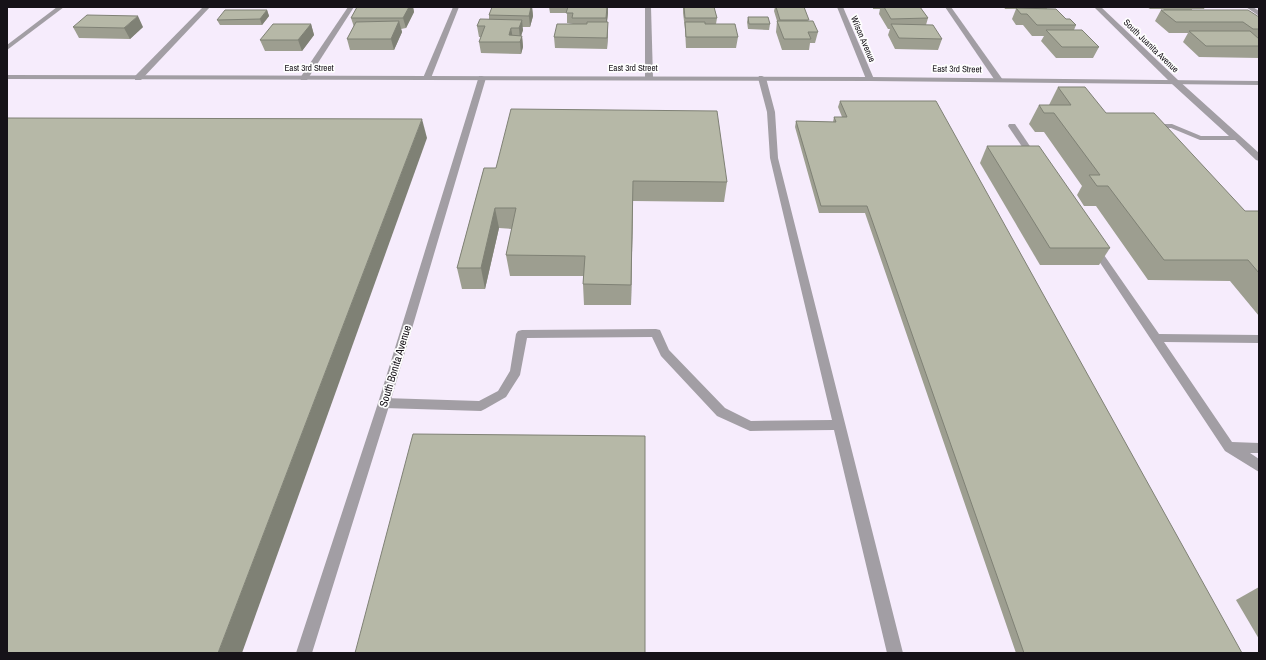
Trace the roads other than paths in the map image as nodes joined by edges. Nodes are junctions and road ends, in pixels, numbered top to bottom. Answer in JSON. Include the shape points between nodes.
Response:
{"nodes":[{"id":1,"x":61,"y":7,"type":"edge"},
{"id":2,"x":207,"y":7,"type":"edge"},
{"id":3,"x":351,"y":7,"type":"edge"},
{"id":4,"x":456,"y":7,"type":"edge"},
{"id":5,"x":648,"y":7,"type":"edge"},
{"id":6,"x":840,"y":7,"type":"edge"},
{"id":7,"x":948,"y":7,"type":"edge"},
{"id":8,"x":1097,"y":7,"type":"edge"},
{"id":9,"x":1249,"y":7,"type":"edge"},
{"id":10,"x":1259,"y":14,"type":"edge"},
{"id":11,"x":7,"y":48,"type":"edge"},
{"id":12,"x":7,"y":77,"type":"edge"},
{"id":13,"x":138,"y":78,"type":"junction"},
{"id":14,"x":304,"y":78,"type":"junction"},
{"id":15,"x":427,"y":78,"type":"junction"},
{"id":16,"x":482,"y":78,"type":"junction"},
{"id":17,"x":649,"y":78,"type":"junction"},
{"id":18,"x":762,"y":78,"type":"junction"},
{"id":19,"x":870,"y":78,"type":"junction"},
{"id":20,"x":999,"y":80,"type":"junction"},
{"id":21,"x":1175,"y":82,"type":"junction"},
{"id":22,"x":1259,"y":84,"type":"edge"},
{"id":23,"x":1012,"y":126,"type":"dead end"},
{"id":24,"x":1143,"y":126,"type":"edge"},
{"id":25,"x":1238,"y":138,"type":"junction"},
{"id":26,"x":1259,"y":158,"type":"edge"},
{"id":27,"x":1039,"y":166,"type":"edge"},
{"id":28,"x":1088,"y":238,"type":"edge"},
{"id":29,"x":1155,"y":338,"type":"junction"},
{"id":30,"x":1259,"y":339,"type":"edge"},
{"id":31,"x":384,"y":403,"type":"junction"},
{"id":32,"x":839,"y":425,"type":"junction"},
{"id":33,"x":1230,"y":447,"type":"junction"},
{"id":34,"x":1259,"y":448,"type":"edge"},
{"id":35,"x":1259,"y":466,"type":"edge"},
{"id":36,"x":304,"y":653,"type":"edge"},
{"id":37,"x":895,"y":653,"type":"edge"}],
"edges":[{"from":1,"to":11,"type":"street"},
{"from":2,"to":13,"type":"street"},
{"from":3,"to":14,"type":"street"},
{"from":4,"to":15,"type":"street"},
{"from":5,"to":17,"type":"street"},
{"from":6,"to":19,"type":"street","name":"Wilson Avenue"},
{"from":7,"to":20,"type":"street"},
{"from":8,"to":21,"type":"street","name":"South Juanita Avenue"},
{"from":9,"to":10,"type":"street"},
{"from":12,"to":13,"type":"street","name":"East 3rd Street"},
{"from":13,"to":14,"type":"street","name":"East 3rd Street"},
{"from":14,"to":15,"type":"street","name":"East 3rd Street"},
{"from":15,"to":16,"type":"street","name":"East 3rd Street"},
{"from":16,"to":17,"type":"street","name":"East 3rd Street"},
{"from":16,"to":31,"type":"street","name":"South Bonita Avenue"},
{"from":17,"to":18,"type":"street","name":"East 3rd Street"},
{"from":18,"to":19,"type":"street","name":"East 3rd Street"},
{"from":18,"to":32,"type":"street","via":[[771,112],[774,158]]},
{"from":19,"to":20,"type":"street","name":"East 3rd Street"},
{"from":20,"to":21,"type":"street","name":"East 3rd Street"},
{"from":21,"to":22,"type":"street","name":"East 3rd Street"},
{"from":21,"to":25,"type":"street","name":"South Juanita Avenue"},
{"from":23,"to":27,"type":"street"},
{"from":24,"to":25,"type":"street","via":[[1172,126],[1200,138]]},
{"from":25,"to":26,"type":"street","name":"South Juanita Avenue"},
{"from":28,"to":29,"type":"street"},
{"from":29,"to":30,"type":"street"},
{"from":29,"to":33,"type":"street"},
{"from":31,"to":32,"type":"street","via":[[481,406],[502,394],[516,372],[522,334],[656,333],[665,352],[721,412],[750,426]]},
{"from":31,"to":36,"type":"street","name":"South Bonita Avenue"},
{"from":32,"to":37,"type":"street"},
{"from":33,"to":34,"type":"street"},
{"from":33,"to":35,"type":"street"}]}
